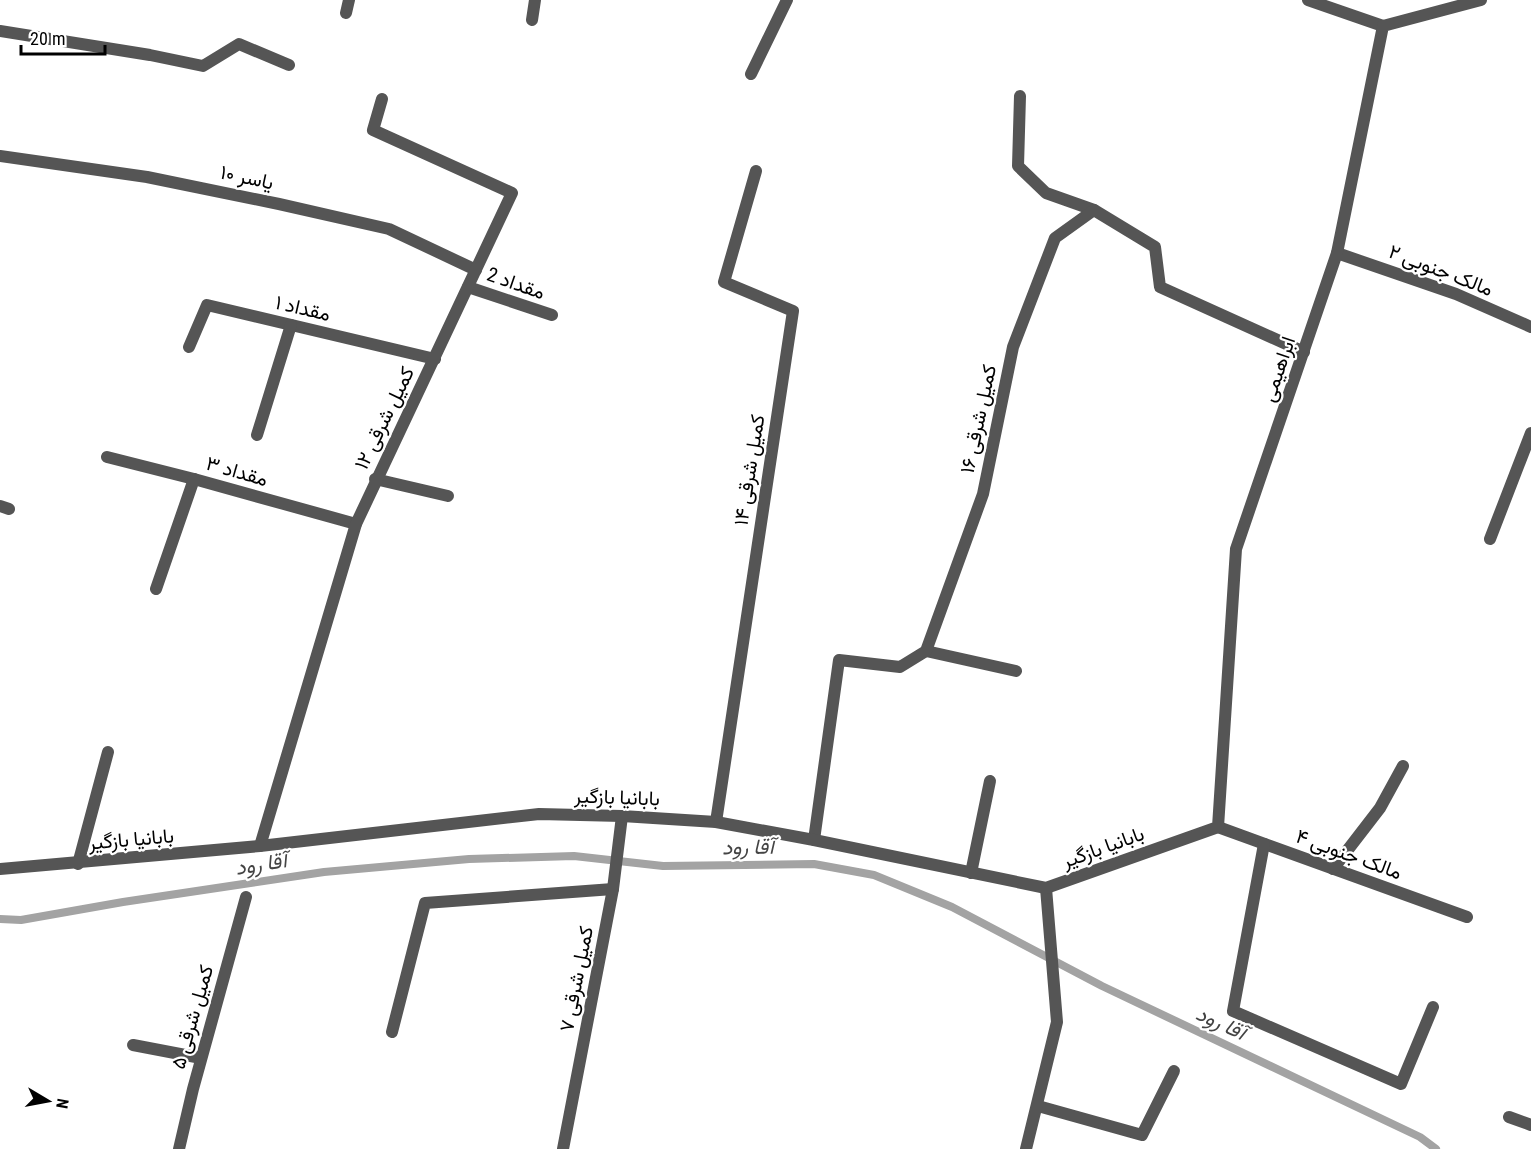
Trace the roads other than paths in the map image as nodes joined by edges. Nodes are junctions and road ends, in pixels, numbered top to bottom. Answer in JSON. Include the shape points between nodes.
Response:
{"nodes":[{"id":1,"x":349,"y":0,"type":"edge"},
{"id":2,"x":535,"y":0,"type":"edge"},
{"id":3,"x":786,"y":0,"type":"edge"},
{"id":4,"x":1308,"y":0,"type":"edge"},
{"id":5,"x":1481,"y":0,"type":"edge"},
{"id":6,"x":346,"y":13,"type":"dead end"},
{"id":7,"x":532,"y":20,"type":"dead end"},
{"id":8,"x":1383,"y":26,"type":"junction"},
{"id":9,"x":0,"y":31,"type":"edge"},
{"id":10,"x":289,"y":65,"type":"dead end"},
{"id":11,"x":751,"y":74,"type":"dead end"},
{"id":12,"x":1020,"y":96,"type":"dead end"},
{"id":13,"x":382,"y":99,"type":"dead end"},
{"id":14,"x":0,"y":156,"type":"edge"},
{"id":15,"x":756,"y":171,"type":"dead end"},
{"id":16,"x":1094,"y":210,"type":"junction"},
{"id":17,"x":1337,"y":253,"type":"junction"},
{"id":18,"x":476,"y":270,"type":"junction"},
{"id":19,"x":468,"y":287,"type":"junction"},
{"id":20,"x":552,"y":315,"type":"dead end"},
{"id":21,"x":291,"y":325,"type":"junction"},
{"id":22,"x":1531,"y":327,"type":"edge"},
{"id":23,"x":189,"y":347,"type":"dead end"},
{"id":24,"x":1304,"y":352,"type":"junction"},
{"id":25,"x":435,"y":359,"type":"junction"},
{"id":26,"x":1531,"y":432,"type":"edge"},
{"id":27,"x":257,"y":435,"type":"dead end"},
{"id":28,"x":107,"y":457,"type":"dead end"},
{"id":29,"x":194,"y":479,"type":"junction"},
{"id":30,"x":375,"y":479,"type":"junction"},
{"id":31,"x":448,"y":496,"type":"dead end"},
{"id":32,"x":356,"y":524,"type":"junction"},
{"id":33,"x":1490,"y":539,"type":"dead end"},
{"id":34,"x":156,"y":589,"type":"dead end"},
{"id":35,"x":926,"y":651,"type":"junction"},
{"id":36,"x":1016,"y":671,"type":"dead end"},
{"id":37,"x":108,"y":752,"type":"dead end"},
{"id":38,"x":1402,"y":766,"type":"dead end"},
{"id":39,"x":990,"y":781,"type":"dead end"},
{"id":40,"x":622,"y":816,"type":"junction"},
{"id":41,"x":716,"y":822,"type":"junction"},
{"id":42,"x":1218,"y":827,"type":"junction"},
{"id":43,"x":814,"y":840,"type":"junction"},
{"id":44,"x":1264,"y":844,"type":"junction"},
{"id":45,"x":260,"y":846,"type":"junction"},
{"id":46,"x":78,"y":864,"type":"junction"},
{"id":47,"x":0,"y":869,"type":"edge"},
{"id":48,"x":1333,"y":869,"type":"junction"},
{"id":49,"x":972,"y":873,"type":"junction"},
{"id":50,"x":1046,"y":888,"type":"junction"},
{"id":51,"x":613,"y":889,"type":"junction"},
{"id":52,"x":246,"y":897,"type":"dead end"},
{"id":53,"x":1467,"y":917,"type":"dead end"},
{"id":54,"x":1433,"y":1007,"type":"dead end"},
{"id":55,"x":392,"y":1032,"type":"dead end"},
{"id":56,"x":133,"y":1045,"type":"dead end"},
{"id":57,"x":201,"y":1058,"type":"junction"},
{"id":58,"x":1174,"y":1071,"type":"dead end"},
{"id":59,"x":1038,"y":1106,"type":"junction"},
{"id":60,"x":1509,"y":1117,"type":"dead end"},
{"id":61,"x":1531,"y":1125,"type":"edge"},
{"id":62,"x":179,"y":1149,"type":"edge"},
{"id":63,"x":563,"y":1149,"type":"edge"},
{"id":64,"x":1026,"y":1149,"type":"edge"}],
"edges":[{"from":1,"to":6,"type":"street"},
{"from":2,"to":7,"type":"street"},
{"from":3,"to":11,"type":"street"},
{"from":4,"to":8,"type":"street"},
{"from":5,"to":8,"type":"street"},
{"from":8,"to":17,"type":"street","name":"ابراهیمی"},
{"from":9,"to":10,"type":"street","via":[[203,66],[239,44]]},
{"from":12,"to":16,"type":"street","via":[[1018,166],[1046,193]]},
{"from":13,"to":18,"type":"street","name":"کمیل شرقی ۱۲","via":[[373,130],[512,193]]},
{"from":14,"to":18,"type":"street","name":"یاسر ۱۰","via":[[147,177],[389,229]]},
{"from":15,"to":41,"type":"street","name":"کمیل شرقی ۱۴","via":[[724,282],[793,310]]},
{"from":16,"to":24,"type":"street","via":[[1155,247],[1160,287]]},
{"from":16,"to":35,"type":"street","name":"کمیل شرقی ۱۶","via":[[1054,238],[1013,347],[983,494]]},
{"from":17,"to":22,"type":"street","name":"مالک جنوبی ۲","via":[[1456,294]]},
{"from":17,"to":24,"type":"street","name":"ابراهیمی"},
{"from":18,"to":19,"type":"street","name":"کمیل شرقی ۱۲"},
{"from":19,"to":20,"type":"street","name":"مقداد 2"},
{"from":19,"to":25,"type":"street","name":"کمیل شرقی ۱۲"},
{"from":21,"to":23,"type":"street","name":"مقداد ۱","via":[[207,305]]},
{"from":21,"to":25,"type":"street","name":"مقداد ۱"},
{"from":21,"to":27,"type":"street"},
{"from":24,"to":42,"type":"street","name":"ابراهیمی","via":[[1236,549]]},
{"from":25,"to":30,"type":"street","name":"کمیل شرقی ۱۲"},
{"from":26,"to":33,"type":"street"},
{"from":28,"to":29,"type":"street","name":"مقداد ۳"},
{"from":29,"to":32,"type":"street","name":"مقداد ۳"},
{"from":29,"to":34,"type":"street"},
{"from":30,"to":31,"type":"street"},
{"from":30,"to":32,"type":"street","name":"کمیل شرقی ۱۲"},
{"from":32,"to":45,"type":"street","name":"کمیل شرقی ۱۲"},
{"from":35,"to":36,"type":"street"},
{"from":35,"to":43,"type":"street","via":[[900,667],[839,660]]},
{"from":37,"to":46,"type":"street"},
{"from":38,"to":48,"type":"street","via":[[1380,808]]},
{"from":39,"to":49,"type":"street"},
{"from":40,"to":41,"type":"street","name":"بابانیا بازگیر"},
{"from":40,"to":45,"type":"street","name":"بابانیا بازگیر","via":[[539,814]]},
{"from":40,"to":51,"type":"street","name":"کمیل شرقی ۷"},
{"from":41,"to":43,"type":"street","name":"بابانیا بازگیر"},
{"from":42,"to":44,"type":"street","name":"مالک جنوبی ۴"},
{"from":42,"to":50,"type":"street","name":"بابانیا بازگیر"},
{"from":43,"to":49,"type":"street","name":"بابانیا بازگیر"},
{"from":44,"to":48,"type":"street","name":"مالک جنوبی ۴"},
{"from":44,"to":54,"type":"street","via":[[1233,1011],[1401,1084]]},
{"from":45,"to":46,"type":"street","name":"بابانیا بازگیر"},
{"from":46,"to":47,"type":"street","name":"بابانیا بازگیر"},
{"from":48,"to":53,"type":"street","name":"مالک جنوبی ۴"},
{"from":49,"to":50,"type":"street","name":"بابانیا بازگیر"},
{"from":50,"to":59,"type":"street","via":[[1057,1022]]},
{"from":51,"to":55,"type":"street","via":[[425,903]]},
{"from":51,"to":63,"type":"street","name":"کمیل شرقی ۷"},
{"from":52,"to":57,"type":"street","name":"کمیل شرقی ۵"},
{"from":56,"to":57,"type":"street"},
{"from":57,"to":62,"type":"street","name":"کمیل شرقی ۵"},
{"from":58,"to":59,"type":"street","via":[[1142,1135]]},
{"from":59,"to":64,"type":"street"},
{"from":60,"to":61,"type":"street"}]}
